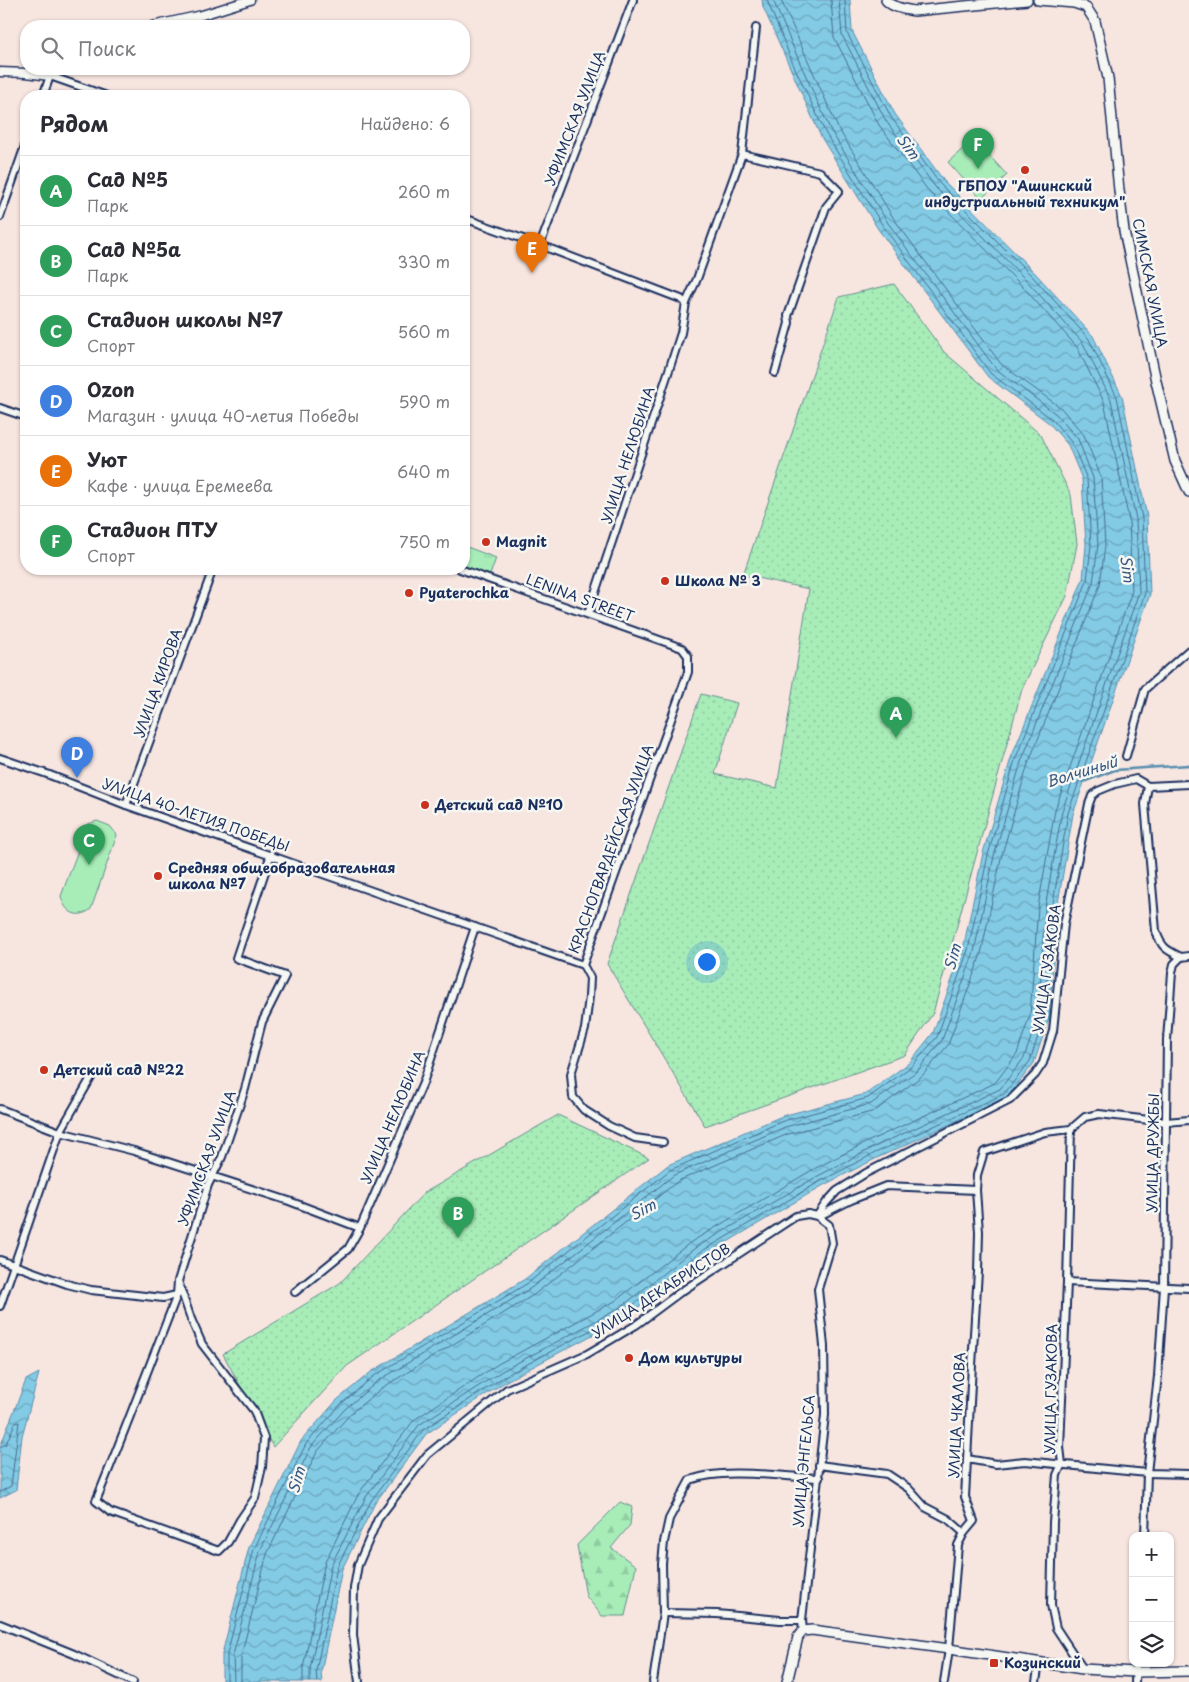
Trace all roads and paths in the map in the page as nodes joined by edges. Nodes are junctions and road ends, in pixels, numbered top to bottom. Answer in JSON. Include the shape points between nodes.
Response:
{"nodes":[{"id":1,"x":250,"y":0,"type":"edge"},
{"id":2,"x":633,"y":0,"type":"edge"},
{"id":3,"x":886,"y":0,"type":"edge"},
{"id":4,"x":1027,"y":0,"type":"edge"},
{"id":5,"x":1038,"y":0,"type":"edge"},
{"id":6,"x":179,"y":20,"type":"edge"},
{"id":7,"x":756,"y":28,"type":"dead end"},
{"id":8,"x":0,"y":72,"type":"edge"},
{"id":9,"x":20,"y":74,"type":"edge"},
{"id":10,"x":38,"y":75,"type":"edge"},
{"id":11,"x":50,"y":76,"type":"junction"},
{"id":12,"x":44,"y":90,"type":"edge"},
{"id":13,"x":90,"y":90,"type":"edge"},
{"id":14,"x":742,"y":154,"type":"junction"},
{"id":15,"x":20,"y":160,"type":"edge"},
{"id":16,"x":0,"y":217,"type":"edge"},
{"id":17,"x":470,"y":220,"type":"edge"},
{"id":18,"x":540,"y":245,"type":"junction"},
{"id":19,"x":683,"y":301,"type":"junction"},
{"id":20,"x":775,"y":373,"type":"dead end"},
{"id":21,"x":0,"y":408,"type":"edge"},
{"id":22,"x":20,"y":415,"type":"edge"},
{"id":23,"x":1189,"y":492,"type":"edge"},
{"id":24,"x":470,"y":573,"type":"edge"},
{"id":25,"x":210,"y":575,"type":"edge"},
{"id":26,"x":588,"y":614,"type":"junction"},
{"id":27,"x":1189,"y":650,"type":"edge"},
{"id":28,"x":688,"y":656,"type":"joint"},
{"id":29,"x":1126,"y":756,"type":"dead end"},
{"id":30,"x":0,"y":758,"type":"edge"},
{"id":31,"x":1189,"y":784,"type":"edge"},
{"id":32,"x":1148,"y":786,"type":"junction"},
{"id":33,"x":126,"y":805,"type":"junction"},
{"id":34,"x":271,"y":854,"type":"junction"},
{"id":35,"x":474,"y":927,"type":"junction"},
{"id":36,"x":1189,"y":956,"type":"edge"},
{"id":37,"x":1181,"y":957,"type":"junction"},
{"id":38,"x":583,"y":964,"type":"junction"},
{"id":39,"x":92,"y":1076,"type":"dead end"},
{"id":40,"x":0,"y":1109,"type":"edge"},
{"id":41,"x":1189,"y":1120,"type":"edge"},
{"id":42,"x":1166,"y":1122,"type":"junction"},
{"id":43,"x":1071,"y":1130,"type":"junction"},
{"id":44,"x":60,"y":1132,"type":"junction"},
{"id":45,"x":663,"y":1142,"type":"dead end"},
{"id":46,"x":212,"y":1176,"type":"junction"},
{"id":47,"x":976,"y":1190,"type":"junction"},
{"id":48,"x":817,"y":1216,"type":"junction"},
{"id":49,"x":360,"y":1228,"type":"junction"},
{"id":50,"x":0,"y":1260,"type":"edge"},
{"id":51,"x":14,"y":1265,"type":"junction"},
{"id":52,"x":178,"y":1281,"type":"junction"},
{"id":53,"x":1067,"y":1282,"type":"junction"},
{"id":54,"x":1164,"y":1287,"type":"junction"},
{"id":55,"x":1189,"y":1288,"type":"edge"},
{"id":56,"x":295,"y":1292,"type":"dead end"},
{"id":57,"x":177,"y":1295,"type":"junction"},
{"id":58,"x":0,"y":1306,"type":"edge"},
{"id":59,"x":967,"y":1459,"type":"junction"},
{"id":60,"x":1062,"y":1464,"type":"junction"},
{"id":61,"x":819,"y":1465,"type":"junction"},
{"id":62,"x":1147,"y":1473,"type":"junction"},
{"id":63,"x":1189,"y":1474,"type":"edge"},
{"id":64,"x":819,"y":1478,"type":"junction"},
{"id":65,"x":1145,"y":1532,"type":"edge"},
{"id":66,"x":964,"y":1533,"type":"junction"},
{"id":67,"x":663,"y":1613,"type":"junction"},
{"id":68,"x":802,"y":1620,"type":"junction"},
{"id":69,"x":0,"y":1624,"type":"edge"},
{"id":70,"x":803,"y":1631,"type":"junction"},
{"id":71,"x":949,"y":1649,"type":"junction"},
{"id":72,"x":1039,"y":1663,"type":"junction"},
{"id":73,"x":1136,"y":1668,"type":"edge"},
{"id":74,"x":1083,"y":1669,"type":"junction"},
{"id":75,"x":1189,"y":1671,"type":"edge"},
{"id":76,"x":133,"y":1682,"type":"edge"},
{"id":77,"x":359,"y":1682,"type":"edge"},
{"id":78,"x":653,"y":1682,"type":"edge"},
{"id":79,"x":787,"y":1682,"type":"edge"},
{"id":80,"x":944,"y":1682,"type":"edge"},
{"id":81,"x":1036,"y":1682,"type":"edge"},
{"id":82,"x":1135,"y":1682,"type":"edge"}],
"edges":[{"from":1,"to":6,"type":"street"},
{"from":2,"to":18,"type":"street","name":"УФИМСКАЯ УЛИЦА"},
{"from":3,"to":4,"type":"main road","via":[[914,11]]},
{"from":5,"to":23,"type":"main road","name":"СИМСКАЯ УЛИЦА","via":[[1086,7],[1095,21],[1108,78],[1124,231],[1168,434],[1175,461]]},
{"from":7,"to":14,"type":"street","name":"УЛИЦА НЕЛЮБИНА"},
{"from":8,"to":9,"type":"street"},
{"from":10,"to":11,"type":"street"},
{"from":11,"to":12,"type":"street"},
{"from":11,"to":13,"type":"street"},
{"from":14,"to":19,"type":"street","name":"УЛИЦА НЕЛЮБИНА","via":[[697,279]]},
{"from":14,"to":20,"type":"street","via":[[820,172],[839,190],[826,207],[788,316],[789,323]]},
{"from":15,"to":16,"type":"street"},
{"from":17,"to":18,"type":"street"},
{"from":18,"to":19,"type":"street"},
{"from":19,"to":26,"type":"street","name":"УЛИЦА НЕЛЮБИНА","via":[[680,333],[668,373]]},
{"from":21,"to":22,"type":"street"},
{"from":24,"to":26,"type":"street","name":"LENINA STREET"},
{"from":25,"to":33,"type":"street","name":"УЛИЦА КИРОВА"},
{"from":26,"to":28,"type":"street","name":"LENINA STREET","via":[[682,648]]},
{"from":27,"to":29,"type":"street","via":[[1145,689]]},
{"from":28,"to":38,"type":"street","name":"КРАСНОГВАРДЕЙСКАЯ УЛИЦА","via":[[688,672]]},
{"from":30,"to":33,"type":"street","name":"УЛИЦА 40-ЛЕТИЯ ПОБЕДЫ"},
{"from":31,"to":32,"type":"street","name":"УЛИЦА ГУЗАКОВА"},
{"from":32,"to":37,"type":"street","via":[[1146,812],[1156,931],[1160,944]]},
{"from":32,"to":48,"type":"street","name":"УЛИЦА ГУЗАКОВА","via":[[1136,779],[1115,784],[1092,796],[1064,924],[1053,1030],[1043,1063],[1035,1075],[1010,1100],[837,1191]]},
{"from":33,"to":34,"type":"street","name":"УЛИЦА 40-ЛЕТИЯ ПОБЕДЫ"},
{"from":34,"to":35,"type":"street","name":"УЛИЦА 40-ЛЕТИЯ ПОБЕДЫ"},
{"from":34,"to":46,"type":"street","name":"УФИМСКАЯ УЛИЦА","via":[[236,958],[285,976],[262,1022],[246,1089]]},
{"from":35,"to":38,"type":"street","name":"УЛИЦА 40-ЛЕТИЯ ПОБЕДЫ"},
{"from":35,"to":49,"type":"street","name":"УЛИЦА НЕЛЮБИНА","via":[[423,1083]]},
{"from":36,"to":37,"type":"street"},
{"from":37,"to":42,"type":"street","name":"УЛИЦА ДРУЖБЫ","via":[[1174,964],[1172,973]]},
{"from":38,"to":45,"type":"street","name":"КРАСНОГВАРДЕЙСКАЯ УЛИЦА","via":[[590,978],[589,997],[585,1029],[571,1074],[573,1097],[584,1110],[609,1126],[634,1138]]},
{"from":39,"to":44,"type":"street"},
{"from":40,"to":44,"type":"street"},
{"from":41,"to":42,"type":"street"},
{"from":42,"to":43,"type":"street","via":[[1099,1114],[1085,1117]]},
{"from":42,"to":54,"type":"street","name":"УЛИЦА ДРУЖБЫ"},
{"from":43,"to":47,"type":"street","name":"УЛИЦА ЧКАЛОВА","via":[[1045,1132],[984,1152]]},
{"from":43,"to":53,"type":"street","name":"УЛИЦА ГУЗАКОВА"},
{"from":44,"to":46,"type":"street"},
{"from":44,"to":51,"type":"street"},
{"from":46,"to":49,"type":"street"},
{"from":46,"to":52,"type":"street","name":"УФИМСКАЯ УЛИЦА"},
{"from":47,"to":48,"type":"street","via":[[886,1186]]},
{"from":47,"to":59,"type":"street","name":"УЛИЦА ЧКАЛОВА","via":[[978,1272]]},
{"from":48,"to":61,"type":"street","name":"УЛИЦА ЭНГЕЛЬСА","via":[[829,1225],[832,1244],[818,1289],[825,1415]]},
{"from":48,"to":77,"type":"street","name":"УЛИЦА ДЕКАБРИСТОВ","via":[[796,1216],[636,1325],[587,1354],[507,1389],[428,1455],[378,1519],[358,1565],[353,1635]]},
{"from":49,"to":56,"type":"street","name":"УЛИЦА НЕЛЮБИНА","via":[[348,1249]]},
{"from":50,"to":51,"type":"street"},
{"from":51,"to":57,"type":"street","via":[[91,1290],[163,1298]]},
{"from":51,"to":58,"type":"street"},
{"from":52,"to":57,"type":"street","name":"УФИМСКАЯ УЛИЦА"},
{"from":52,"to":57,"type":"street","name":"УФИМСКАЯ УЛИЦА","via":[[202,1344],[254,1410],[264,1438],[255,1498],[219,1552],[110,1512],[96,1501]]},
{"from":53,"to":54,"type":"street"},
{"from":53,"to":60,"type":"street","name":"УЛИЦА ГУЗАКОВА"},
{"from":54,"to":55,"type":"street"},
{"from":54,"to":62,"type":"street","name":"УЛИЦА ДРУЖБЫ"},
{"from":59,"to":60,"type":"street","via":[[996,1464],[1024,1461]]},
{"from":59,"to":66,"type":"street","name":"УЛИЦА ЧКАЛОВА","via":[[965,1497],[974,1521]]},
{"from":60,"to":62,"type":"street"},
{"from":60,"to":74,"type":"street","name":"УЛИЦА ГУЗАКОВА","via":[[1057,1475],[1054,1513],[1051,1605],[1056,1628]]},
{"from":61,"to":64,"type":"street","name":"УЛИЦА ЭНГЕЛЬСА"},
{"from":61,"to":66,"type":"street","via":[[887,1474],[908,1488],[925,1507],[948,1519]]},
{"from":62,"to":63,"type":"street"},
{"from":62,"to":65,"type":"street","name":"УЛИЦА ДРУЖБЫ"},
{"from":64,"to":67,"type":"street","via":[[722,1474],[690,1480],[669,1518],[664,1542]]},
{"from":64,"to":68,"type":"street","name":"УЛИЦА ЭНГЕЛЬСА"},
{"from":66,"to":71,"type":"street","name":"УЛИЦА ЧКАЛОВА","via":[[958,1546]]},
{"from":67,"to":68,"type":"street"},
{"from":67,"to":78,"type":"street"},
{"from":68,"to":70,"type":"street","name":"УЛИЦА ЭНГЕЛЬСА"},
{"from":69,"to":76,"type":"street"},
{"from":70,"to":71,"type":"main road"},
{"from":70,"to":79,"type":"main road","name":"УЛИЦА ЭНГЕЛЬСА","via":[[795,1645]]},
{"from":71,"to":72,"type":"main road"},
{"from":71,"to":80,"type":"street","name":"УЛИЦА ЧКАЛОВА"},
{"from":72,"to":74,"type":"main road"},
{"from":72,"to":81,"type":"street"},
{"from":73,"to":74,"type":"main road"},
{"from":73,"to":75,"type":"main road"},
{"from":73,"to":82,"type":"street"}]}
